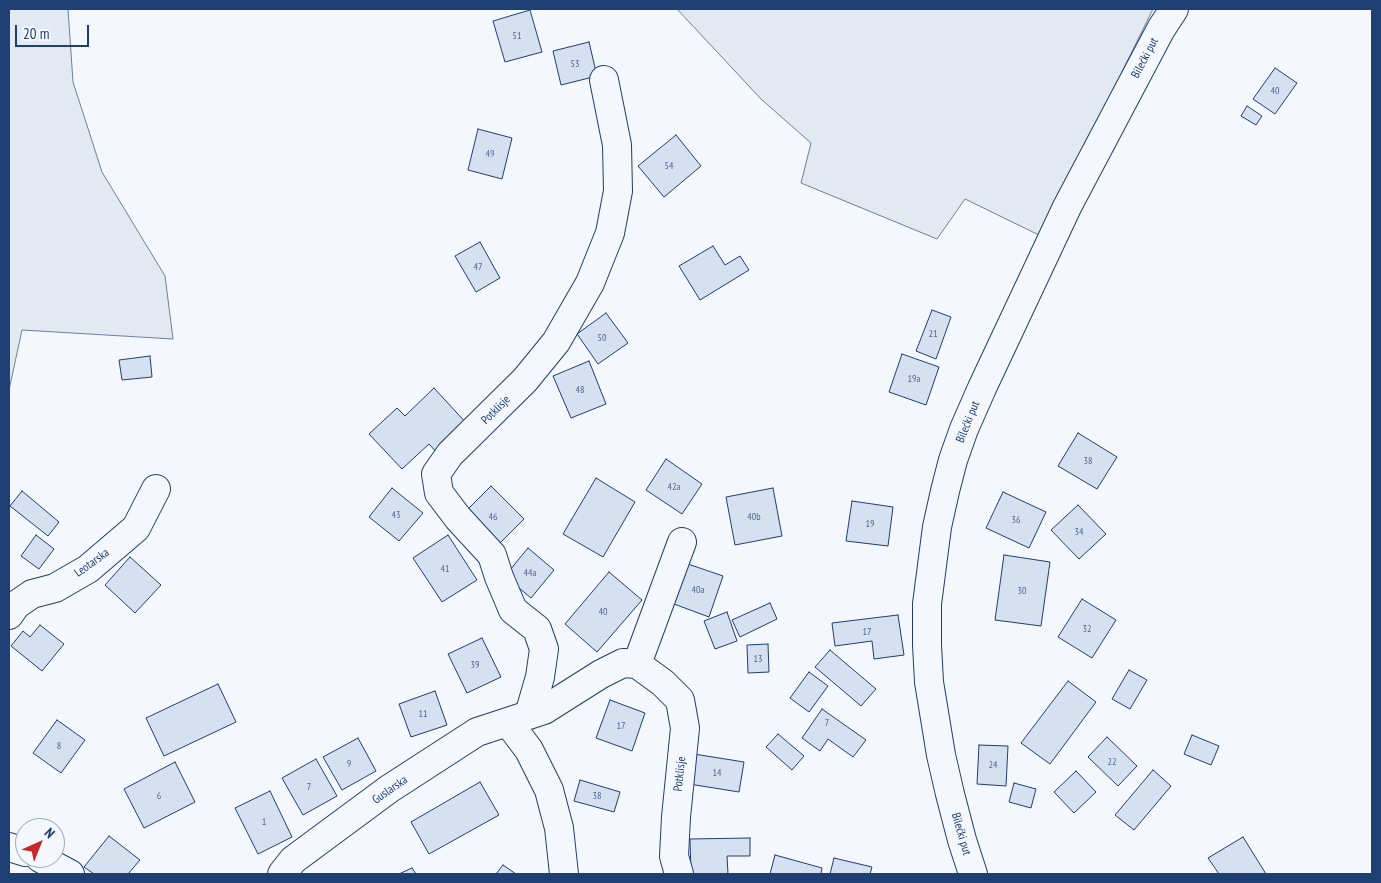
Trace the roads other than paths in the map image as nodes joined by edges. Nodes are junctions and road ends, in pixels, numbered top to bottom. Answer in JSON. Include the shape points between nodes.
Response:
{"nodes":[{"id":1,"x":1174,"y":9,"type":"edge"},
{"id":2,"x":604,"y":80,"type":"dead end"},
{"id":3,"x":156,"y":489,"type":"dead end"},
{"id":4,"x":682,"y":542,"type":"dead end"},
{"id":5,"x":9,"y":615,"type":"edge"},
{"id":6,"x":637,"y":664,"type":"junction"},
{"id":7,"x":519,"y":718,"type":"junction"},
{"id":8,"x":59,"y":868,"type":"edge"},
{"id":9,"x":70,"y":874,"type":"edge"},
{"id":10,"x":282,"y":874,"type":"edge"},
{"id":11,"x":564,"y":874,"type":"edge"},
{"id":12,"x":679,"y":874,"type":"edge"},
{"id":13,"x":973,"y":874,"type":"edge"}],
"edges":[{"from":1,"to":13,"type":"street","name":"Bilećki put","via":[[1058,225],[964,429],[945,491],[927,604],[929,682],[945,771]]},
{"from":2,"to":7,"type":"street","name":"Potklisje","via":[[617,145],[618,191],[610,234],[590,283],[556,342],[532,372],[450,454],[436,474],[439,494],[492,555],[514,610],[537,629],[544,649],[540,677]]},
{"from":3,"to":5,"type":"street","name":"Leotarska","via":[[136,528],[88,569],[55,588],[32,594],[16,605]]},
{"from":4,"to":6,"type":"street"},
{"from":6,"to":7,"type":"street","name":"Guslarska","via":[[623,663],[544,710]]},
{"from":6,"to":12,"type":"street","name":"Potklisje","via":[[680,700],[685,728],[674,856]]},
{"from":7,"to":10,"type":"street","name":"Guslarska","via":[[477,732],[389,789],[293,860]]},
{"from":7,"to":11,"type":"street","via":[[529,750],[549,790],[559,828]]},
{"from":8,"to":9,"type":"street"}]}
